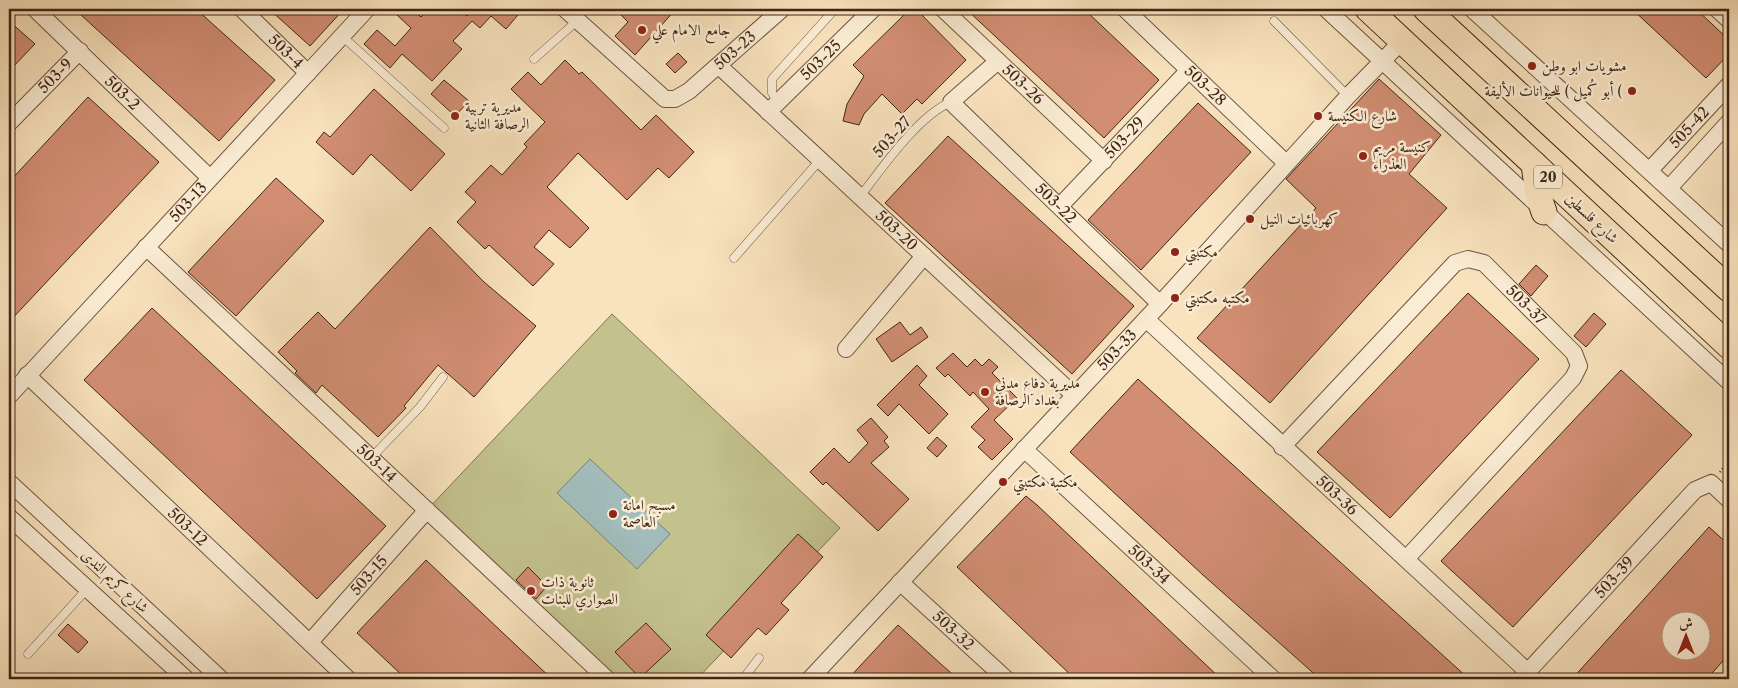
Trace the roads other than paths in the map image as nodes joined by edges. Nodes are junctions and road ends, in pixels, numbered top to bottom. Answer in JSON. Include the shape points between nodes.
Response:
{"nodes":[{"id":1,"x":35,"y":9,"type":"edge"},
{"id":2,"x":242,"y":9,"type":"edge"},
{"id":3,"x":367,"y":9,"type":"edge"},
{"id":4,"x":565,"y":9,"type":"edge"},
{"id":5,"x":782,"y":9,"type":"edge"},
{"id":6,"x":835,"y":9,"type":"edge"},
{"id":7,"x":874,"y":9,"type":"edge"},
{"id":8,"x":943,"y":9,"type":"edge"},
{"id":9,"x":1124,"y":9,"type":"edge"},
{"id":10,"x":1326,"y":9,"type":"edge"},
{"id":11,"x":1368,"y":9,"type":"edge"},
{"id":12,"x":1426,"y":9,"type":"edge"},
{"id":13,"x":1472,"y":9,"type":"edge"},
{"id":14,"x":1717,"y":9,"type":"edge"},
{"id":15,"x":1729,"y":20,"type":"edge"},
{"id":16,"x":577,"y":21,"type":"junction"},
{"id":17,"x":1274,"y":21,"type":"dead end"},
{"id":18,"x":342,"y":36,"type":"junction"},
{"id":19,"x":1402,"y":40,"type":"junction"},
{"id":20,"x":80,"y":51,"type":"junction"},
{"id":21,"x":534,"y":59,"type":"dead end"},
{"id":22,"x":998,"y":61,"type":"junction"},
{"id":23,"x":1382,"y":61,"type":"junction"},
{"id":24,"x":719,"y":66,"type":"junction"},
{"id":25,"x":1189,"y":70,"type":"junction"},
{"id":26,"x":308,"y":73,"type":"junction"},
{"id":27,"x":1729,"y":85,"type":"edge"},
{"id":28,"x":1348,"y":96,"type":"junction"},
{"id":29,"x":951,"y":102,"type":"junction"},
{"id":30,"x":773,"y":107,"type":"junction"},
{"id":31,"x":1729,"y":122,"type":"edge"},
{"id":32,"x":9,"y":123,"type":"edge"},
{"id":33,"x":444,"y":128,"type":"dead end"},
{"id":34,"x":820,"y":160,"type":"junction"},
{"id":35,"x":1104,"y":161,"type":"junction"},
{"id":36,"x":1286,"y":163,"type":"junction"},
{"id":37,"x":1534,"y":164,"type":"junction"},
{"id":38,"x":1650,"y":170,"type":"junction"},
{"id":39,"x":210,"y":178,"type":"junction"},
{"id":40,"x":1669,"y":188,"type":"junction"},
{"id":41,"x":860,"y":197,"type":"junction"},
{"id":42,"x":1060,"y":206,"type":"junction"},
{"id":43,"x":1544,"y":212,"type":"junction"},
{"id":44,"x":1729,"y":244,"type":"edge"},
{"id":45,"x":146,"y":247,"type":"junction"},
{"id":46,"x":924,"y":256,"type":"junction"},
{"id":47,"x":734,"y":258,"type":"dead end"},
{"id":48,"x":1729,"y":289,"type":"edge"},
{"id":49,"x":1160,"y":304,"type":"junction"},
{"id":50,"x":1146,"y":319,"type":"junction"},
{"id":51,"x":1729,"y":346,"type":"edge"},
{"id":52,"x":846,"y":349,"type":"dead end"},
{"id":53,"x":27,"y":376,"type":"junction"},
{"id":54,"x":443,"y":377,"type":"dead end"},
{"id":55,"x":1729,"y":382,"type":"edge"},
{"id":56,"x":1074,"y":395,"type":"junction"},
{"id":57,"x":9,"y":396,"type":"edge"},
{"id":58,"x":1282,"y":447,"type":"junction"},
{"id":59,"x":1024,"y":449,"type":"junction"},
{"id":60,"x":371,"y":458,"type":"junction"},
{"id":61,"x":9,"y":482,"type":"edge"},
{"id":62,"x":1729,"y":500,"type":"edge"},
{"id":63,"x":427,"y":510,"type":"junction"},
{"id":64,"x":9,"y":517,"type":"edge"},
{"id":65,"x":1406,"y":559,"type":"junction"},
{"id":66,"x":900,"y":582,"type":"junction"},
{"id":67,"x":87,"y":589,"type":"junction"},
{"id":68,"x":310,"y":642,"type":"junction"},
{"id":69,"x":28,"y":654,"type":"dead end"},
{"id":70,"x":759,"y":658,"type":"dead end"},
{"id":71,"x":1524,"y":676,"type":"edge"},
{"id":72,"x":186,"y":679,"type":"edge"},
{"id":73,"x":221,"y":679,"type":"edge"},
{"id":74,"x":348,"y":679,"type":"edge"},
{"id":75,"x":607,"y":679,"type":"edge"},
{"id":76,"x":743,"y":679,"type":"edge"},
{"id":77,"x":810,"y":679,"type":"edge"},
{"id":78,"x":1006,"y":679,"type":"edge"},
{"id":79,"x":1273,"y":679,"type":"edge"}],
"edges":[{"from":1,"to":20,"type":"street","name":"503-2"},
{"from":2,"to":26,"type":"street","name":"503-4"},
{"from":3,"to":18,"type":"street","name":"503-13"},
{"from":4,"to":16,"type":"street"},
{"from":5,"to":24,"type":"street","name":"503-23"},
{"from":6,"to":30,"type":"lane","via":[[772,79]]},
{"from":7,"to":30,"type":"street","name":"503-25"},
{"from":8,"to":22,"type":"street","name":"503-26"},
{"from":9,"to":25,"type":"street","name":"503-28"},
{"from":10,"to":23,"type":"street"},
{"from":11,"to":19,"type":"main road","name":"شارع فلسطين","number":"20"},
{"from":12,"to":48,"type":"main road"},
{"from":13,"to":38,"type":"street"},
{"from":14,"to":15,"type":"street"},
{"from":16,"to":21,"type":"lane"},
{"from":16,"to":24,"type":"street","name":"503-23","via":[[665,98],[675,99],[689,91]]},
{"from":17,"to":28,"type":"lane"},
{"from":18,"to":26,"type":"street","name":"503-13"},
{"from":18,"to":33,"type":"lane"},
{"from":19,"to":23,"type":"street","name":"503-33"},
{"from":19,"to":37,"type":"main road","name":"شارع فلسطين","number":"20"},
{"from":20,"to":32,"type":"street","name":"503-9"},
{"from":20,"to":39,"type":"street","name":"503-2"},
{"from":22,"to":29,"type":"street"},
{"from":22,"to":35,"type":"street","name":"503-26"},
{"from":23,"to":28,"type":"street","name":"503-33"},
{"from":23,"to":43,"type":"street"},
{"from":24,"to":30,"type":"street","name":"503-20"},
{"from":25,"to":35,"type":"street","name":"503-29"},
{"from":25,"to":36,"type":"street","name":"503-28"},
{"from":26,"to":39,"type":"street","name":"503-13"},
{"from":27,"to":38,"type":"street","name":"505-42"},
{"from":28,"to":36,"type":"street","name":"503-33"},
{"from":29,"to":41,"type":"lane","name":"503-27","via":[[939,107],[892,155]]},
{"from":29,"to":42,"type":"street","name":"503-22"},
{"from":30,"to":34,"type":"street","name":"503-20"},
{"from":31,"to":40,"type":"street","name":"505-42"},
{"from":34,"to":41,"type":"street","name":"503-20"},
{"from":34,"to":47,"type":"lane"},
{"from":35,"to":42,"type":"street","name":"503-29"},
{"from":36,"to":49,"type":"street","name":"503-33"},
{"from":37,"to":43,"type":"main road"},
{"from":37,"to":51,"type":"main road","name":"شارع فلسطين","number":"20"},
{"from":38,"to":40,"type":"street"},
{"from":39,"to":45,"type":"street","name":"503-13"},
{"from":40,"to":44,"type":"street"},
{"from":41,"to":46,"type":"street","name":"503-20"},
{"from":42,"to":49,"type":"street","name":"503-22"},
{"from":43,"to":55,"type":"street"},
{"from":45,"to":53,"type":"street","name":"503-13"},
{"from":45,"to":60,"type":"street","name":"503-14"},
{"from":46,"to":52,"type":"street"},
{"from":46,"to":56,"type":"street","name":"503-20"},
{"from":49,"to":50,"type":"street","name":"503-33"},
{"from":50,"to":56,"type":"street","name":"503-33"},
{"from":50,"to":58,"type":"street","name":"503-36"},
{"from":53,"to":57,"type":"street","name":"503-13"},
{"from":53,"to":68,"type":"street","name":"503-12"},
{"from":54,"to":60,"type":"lane","via":[[420,407]]},
{"from":56,"to":59,"type":"street","name":"503-33"},
{"from":58,"to":65,"type":"street","name":"503-36"},
{"from":58,"to":65,"type":"street","name":"503-37","via":[[1456,263],[1468,259],[1484,263],[1574,353],[1579,366],[1573,378]]},
{"from":59,"to":66,"type":"street","name":"503-33"},
{"from":59,"to":79,"type":"street","name":"503-34"},
{"from":60,"to":63,"type":"street","name":"503-14"},
{"from":61,"to":73,"type":"street","name":"شارع كريم الندى"},
{"from":62,"to":71,"type":"street","name":"503-39","via":[[1711,483],[1695,490]]},
{"from":63,"to":68,"type":"street","name":"503-15"},
{"from":63,"to":75,"type":"street","name":"503-14"},
{"from":64,"to":67,"type":"street","name":"شارع كريم الندى"},
{"from":65,"to":71,"type":"street","name":"503-36"},
{"from":66,"to":77,"type":"street","name":"503-33"},
{"from":66,"to":78,"type":"street","name":"503-32"},
{"from":67,"to":69,"type":"lane"},
{"from":67,"to":72,"type":"street","name":"شارع كريم الندى"},
{"from":68,"to":74,"type":"street","name":"503-12"},
{"from":70,"to":76,"type":"lane"}]}
